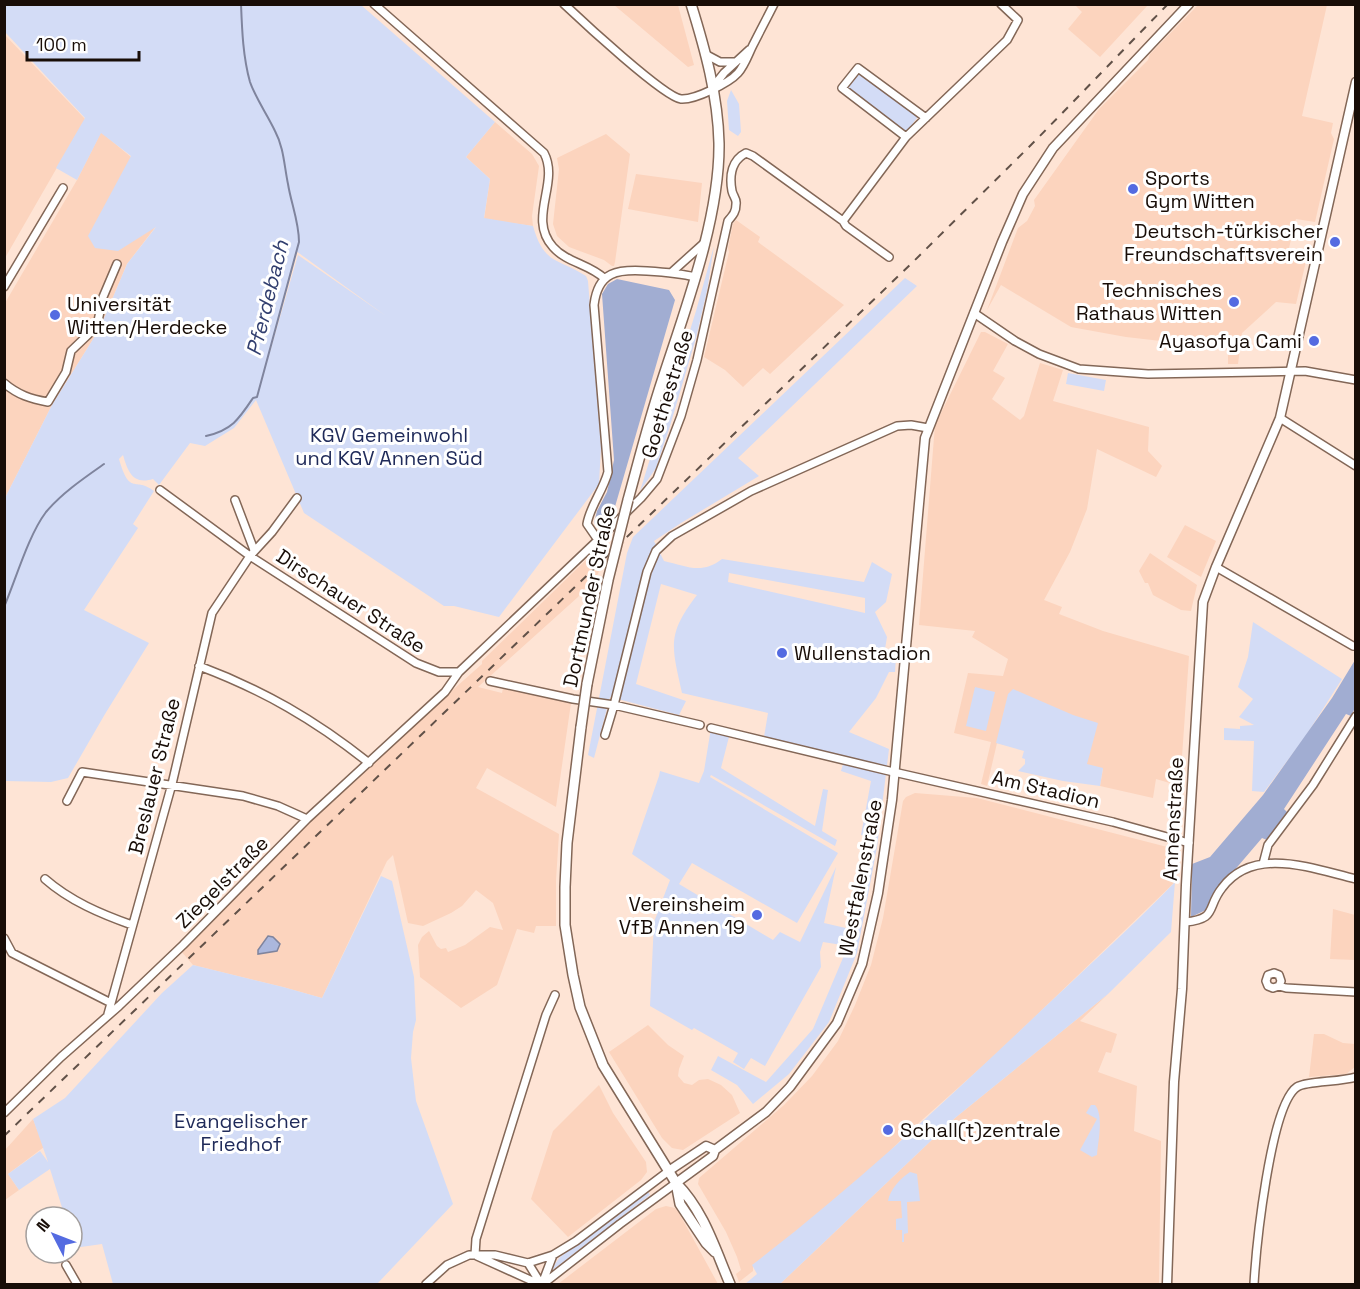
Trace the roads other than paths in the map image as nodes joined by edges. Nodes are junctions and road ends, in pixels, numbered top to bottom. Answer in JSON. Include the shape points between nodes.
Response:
{"nodes":[{"id":1,"x":374,"y":4,"type":"edge"},
{"id":2,"x":564,"y":4,"type":"edge"},
{"id":3,"x":692,"y":4,"type":"edge"},
{"id":4,"x":774,"y":4,"type":"edge"},
{"id":5,"x":1001,"y":4,"type":"edge"},
{"id":6,"x":1189,"y":4,"type":"edge"},
{"id":7,"x":753,"y":46,"type":"junction"},
{"id":8,"x":705,"y":54,"type":"junction"},
{"id":9,"x":738,"y":62,"type":"junction"},
{"id":10,"x":1355,"y":86,"type":"edge"},
{"id":11,"x":713,"y":88,"type":"junction"},
{"id":12,"x":926,"y":118,"type":"junction"},
{"id":13,"x":906,"y":137,"type":"junction"},
{"id":14,"x":63,"y":188,"type":"dead end"},
{"id":15,"x":843,"y":221,"type":"junction"},
{"id":16,"x":703,"y":244,"type":"junction"},
{"id":17,"x":889,"y":258,"type":"dead end"},
{"id":18,"x":117,"y":264,"type":"dead end"},
{"id":19,"x":672,"y":272,"type":"junction"},
{"id":20,"x":695,"y":277,"type":"junction"},
{"id":21,"x":605,"y":279,"type":"junction"},
{"id":22,"x":4,"y":287,"type":"edge"},
{"id":23,"x":974,"y":314,"type":"junction"},
{"id":24,"x":1291,"y":371,"type":"junction"},
{"id":25,"x":1356,"y":380,"type":"edge"},
{"id":26,"x":4,"y":383,"type":"edge"},
{"id":27,"x":1280,"y":418,"type":"junction"},
{"id":28,"x":928,"y":428,"type":"junction"},
{"id":29,"x":1356,"y":466,"type":"edge"},
{"id":30,"x":160,"y":490,"type":"dead end"},
{"id":31,"x":297,"y":498,"type":"dead end"},
{"id":32,"x":235,"y":500,"type":"dead end"},
{"id":33,"x":598,"y":540,"type":"junction"},
{"id":34,"x":252,"y":553,"type":"junction"},
{"id":35,"x":1216,"y":567,"type":"junction"},
{"id":36,"x":1353,"y":646,"type":"dead end"},
{"id":37,"x":199,"y":666,"type":"junction"},
{"id":38,"x":459,"y":672,"type":"junction"},
{"id":39,"x":490,"y":681,"type":"dead end"},
{"id":40,"x":614,"y":705,"type":"junction"},
{"id":41,"x":1356,"y":716,"type":"edge"},
{"id":42,"x":700,"y":725,"type":"dead end"},
{"id":43,"x":711,"y":728,"type":"dead end"},
{"id":44,"x":605,"y":735,"type":"dead end"},
{"id":45,"x":369,"y":763,"type":"junction"},
{"id":46,"x":894,"y":773,"type":"junction"},
{"id":47,"x":172,"y":784,"type":"junction"},
{"id":48,"x":68,"y":801,"type":"dead end"},
{"id":49,"x":307,"y":819,"type":"junction"},
{"id":50,"x":1189,"y":843,"type":"junction"},
{"id":51,"x":1263,"y":864,"type":"junction"},
{"id":52,"x":45,"y":879,"type":"dead end"},
{"id":53,"x":1356,"y":879,"type":"edge"},
{"id":54,"x":1185,"y":922,"type":"junction"},
{"id":55,"x":132,"y":925,"type":"junction"},
{"id":56,"x":4,"y":938,"type":"edge"},
{"id":57,"x":1279,"y":986,"type":"dead end"},
{"id":58,"x":1356,"y":992,"type":"edge"},
{"id":59,"x":555,"y":995,"type":"dead end"},
{"id":60,"x":111,"y":1003,"type":"junction"},
{"id":61,"x":108,"y":1014,"type":"junction"},
{"id":62,"x":1356,"y":1077,"type":"edge"},
{"id":63,"x":4,"y":1113,"type":"edge"},
{"id":64,"x":715,"y":1150,"type":"junction"},
{"id":65,"x":670,"y":1170,"type":"junction"},
{"id":66,"x":676,"y":1183,"type":"junction"},
{"id":67,"x":475,"y":1255,"type":"junction"},
{"id":68,"x":553,"y":1255,"type":"junction"},
{"id":69,"x":528,"y":1263,"type":"junction"},
{"id":70,"x":66,"y":1265,"type":"dead end"},
{"id":71,"x":77,"y":1284,"type":"edge"},
{"id":72,"x":426,"y":1284,"type":"edge"},
{"id":73,"x":541,"y":1284,"type":"edge"},
{"id":74,"x":730,"y":1284,"type":"edge"},
{"id":75,"x":1167,"y":1284,"type":"edge"},
{"id":76,"x":1254,"y":1284,"type":"edge"}],
"edges":[{"from":1,"to":21,"type":"street","via":[[544,153],[548,171],[543,229],[559,253],[590,267]]},
{"from":2,"to":11,"type":"street","via":[[675,97],[698,96]]},
{"from":3,"to":8,"type":"main road","name":"Dortmunder Straße"},
{"from":4,"to":7,"type":"street"},
{"from":5,"to":12,"type":"street","via":[[1018,20],[1007,40]]},
{"from":6,"to":23,"type":"street","via":[[1066,132],[1043,162],[1016,210]]},
{"from":7,"to":9,"type":"street"},
{"from":7,"to":11,"type":"street","via":[[739,72],[729,82]]},
{"from":8,"to":9,"type":"street","via":[[728,64]]},
{"from":8,"to":11,"type":"main road","name":"Dortmunder Straße"},
{"from":9,"to":11,"type":"street"},
{"from":10,"to":24,"type":"street","name":"Annenstraße"},
{"from":11,"to":16,"type":"main road","name":"Dortmunder Straße","via":[[718,131],[717,180]]},
{"from":12,"to":13,"type":"street"},
{"from":12,"to":13,"type":"street","via":[[858,68],[842,88]]},
{"from":13,"to":15,"type":"street"},
{"from":14,"to":22,"type":"street"},
{"from":15,"to":17,"type":"street","name":"Goethestraße"},
{"from":15,"to":33,"type":"street","name":"Goethestraße","via":[[753,156],[746,153],[738,157],[732,174],[735,213],[728,221],[697,360],[662,470],[641,498]]},
{"from":16,"to":19,"type":"street"},
{"from":16,"to":20,"type":"main road","name":"Dortmunder Straße"},
{"from":18,"to":26,"type":"street","via":[[94,329],[71,351],[66,372],[48,402],[30,399]]},
{"from":19,"to":20,"type":"street"},
{"from":19,"to":21,"type":"street","via":[[620,271]]},
{"from":20,"to":65,"type":"main road","name":"Dortmunder Straße","bridge":true,"via":[[660,386],[608,580],[587,684],[565,887],[565,926],[573,975],[600,1061]]},
{"from":21,"to":33,"type":"street","name":"Goethestraße","via":[[594,304],[608,472],[586,524]]},
{"from":23,"to":24,"type":"street","via":[[1051,359],[1091,371]]},
{"from":23,"to":28,"type":"street","name":"Westfalenstraße"},
{"from":24,"to":25,"type":"street"},
{"from":24,"to":27,"type":"street","name":"Annenstraße"},
{"from":27,"to":29,"type":"street"},
{"from":27,"to":35,"type":"street","name":"Annenstraße"},
{"from":28,"to":40,"type":"street","via":[[897,426],[751,491],[665,542],[653,555],[647,572]]},
{"from":28,"to":46,"type":"street","name":"Westfalenstraße"},
{"from":30,"to":34,"type":"street","name":"Dirschauer Straße"},
{"from":31,"to":34,"type":"street","name":"Dirschauer Straße"},
{"from":32,"to":34,"type":"street","name":"Dirschauer Straße"},
{"from":33,"to":38,"type":"street"},
{"from":34,"to":37,"type":"street","name":"Breslauer Straße","via":[[213,609]]},
{"from":34,"to":38,"type":"street","name":"Dirschauer Straße","via":[[416,663],[439,672]]},
{"from":35,"to":36,"type":"street"},
{"from":35,"to":50,"type":"street","name":"Annenstraße","via":[[1203,602]]},
{"from":37,"to":45,"type":"street","via":[[288,706]]},
{"from":37,"to":47,"type":"street","name":"Breslauer Straße"},
{"from":38,"to":45,"type":"street","name":"Ziegelstraße","via":[[445,692]]},
{"from":39,"to":40,"type":"street"},
{"from":40,"to":42,"type":"street"},
{"from":40,"to":44,"type":"street"},
{"from":41,"to":51,"type":"street","via":[[1313,785],[1268,845]]},
{"from":43,"to":46,"type":"street"},
{"from":45,"to":49,"type":"street","name":"Ziegelstraße"},
{"from":46,"to":50,"type":"street","name":"Am Stadion"},
{"from":46,"to":64,"type":"street","name":"Westfalenstraße","via":[[884,864],[871,929],[846,1003],[825,1040],[790,1087],[766,1112]]},
{"from":47,"to":48,"type":"street","via":[[82,772]]},
{"from":47,"to":49,"type":"street","via":[[252,798]]},
{"from":47,"to":55,"type":"street","name":"Breslauer Straße"},
{"from":49,"to":61,"type":"street","name":"Ziegelstraße","via":[[183,945]]},
{"from":50,"to":54,"type":"street","name":"Annenstraße"},
{"from":51,"to":53,"type":"street","via":[[1295,865]]},
{"from":51,"to":54,"type":"street","via":[[1244,869],[1229,880],[1206,917]]},
{"from":52,"to":55,"type":"street","via":[[79,903]]},
{"from":54,"to":75,"type":"street","name":"Annenstraße","via":[[1174,1082]]},
{"from":55,"to":60,"type":"street","name":"Breslauer Straße"},
{"from":56,"to":60,"type":"street","via":[[12,953]]},
{"from":57,"to":58,"type":"street"},
{"from":59,"to":67,"type":"street","via":[[476,1239]]},
{"from":60,"to":61,"type":"street","name":"Breslauer Straße"},
{"from":61,"to":63,"type":"street","name":"Ziegelstraße"},
{"from":62,"to":76,"type":"street","via":[[1300,1085],[1290,1092],[1270,1164]]},
{"from":64,"to":65,"type":"street","name":"Westfalenstraße","via":[[706,1146]]},
{"from":64,"to":66,"type":"street","name":"Westfalenstraße","via":[[713,1156]]},
{"from":65,"to":66,"type":"main road","name":"Dortmunder Straße"},
{"from":65,"to":68,"type":"street","name":"Westfalenstraße"},
{"from":66,"to":73,"type":"street","name":"Westfalenstraße"},
{"from":66,"to":74,"type":"main road","name":"Dortmunder Straße","via":[[680,1204],[716,1254]]},
{"from":67,"to":69,"type":"street"},
{"from":67,"to":72,"type":"street","via":[[463,1256],[439,1270]]},
{"from":67,"to":73,"type":"street"},
{"from":68,"to":69,"type":"street","name":"Westfalenstraße"},
{"from":68,"to":73,"type":"street"},
{"from":69,"to":73,"type":"street"},
{"from":70,"to":71,"type":"street"}]}
